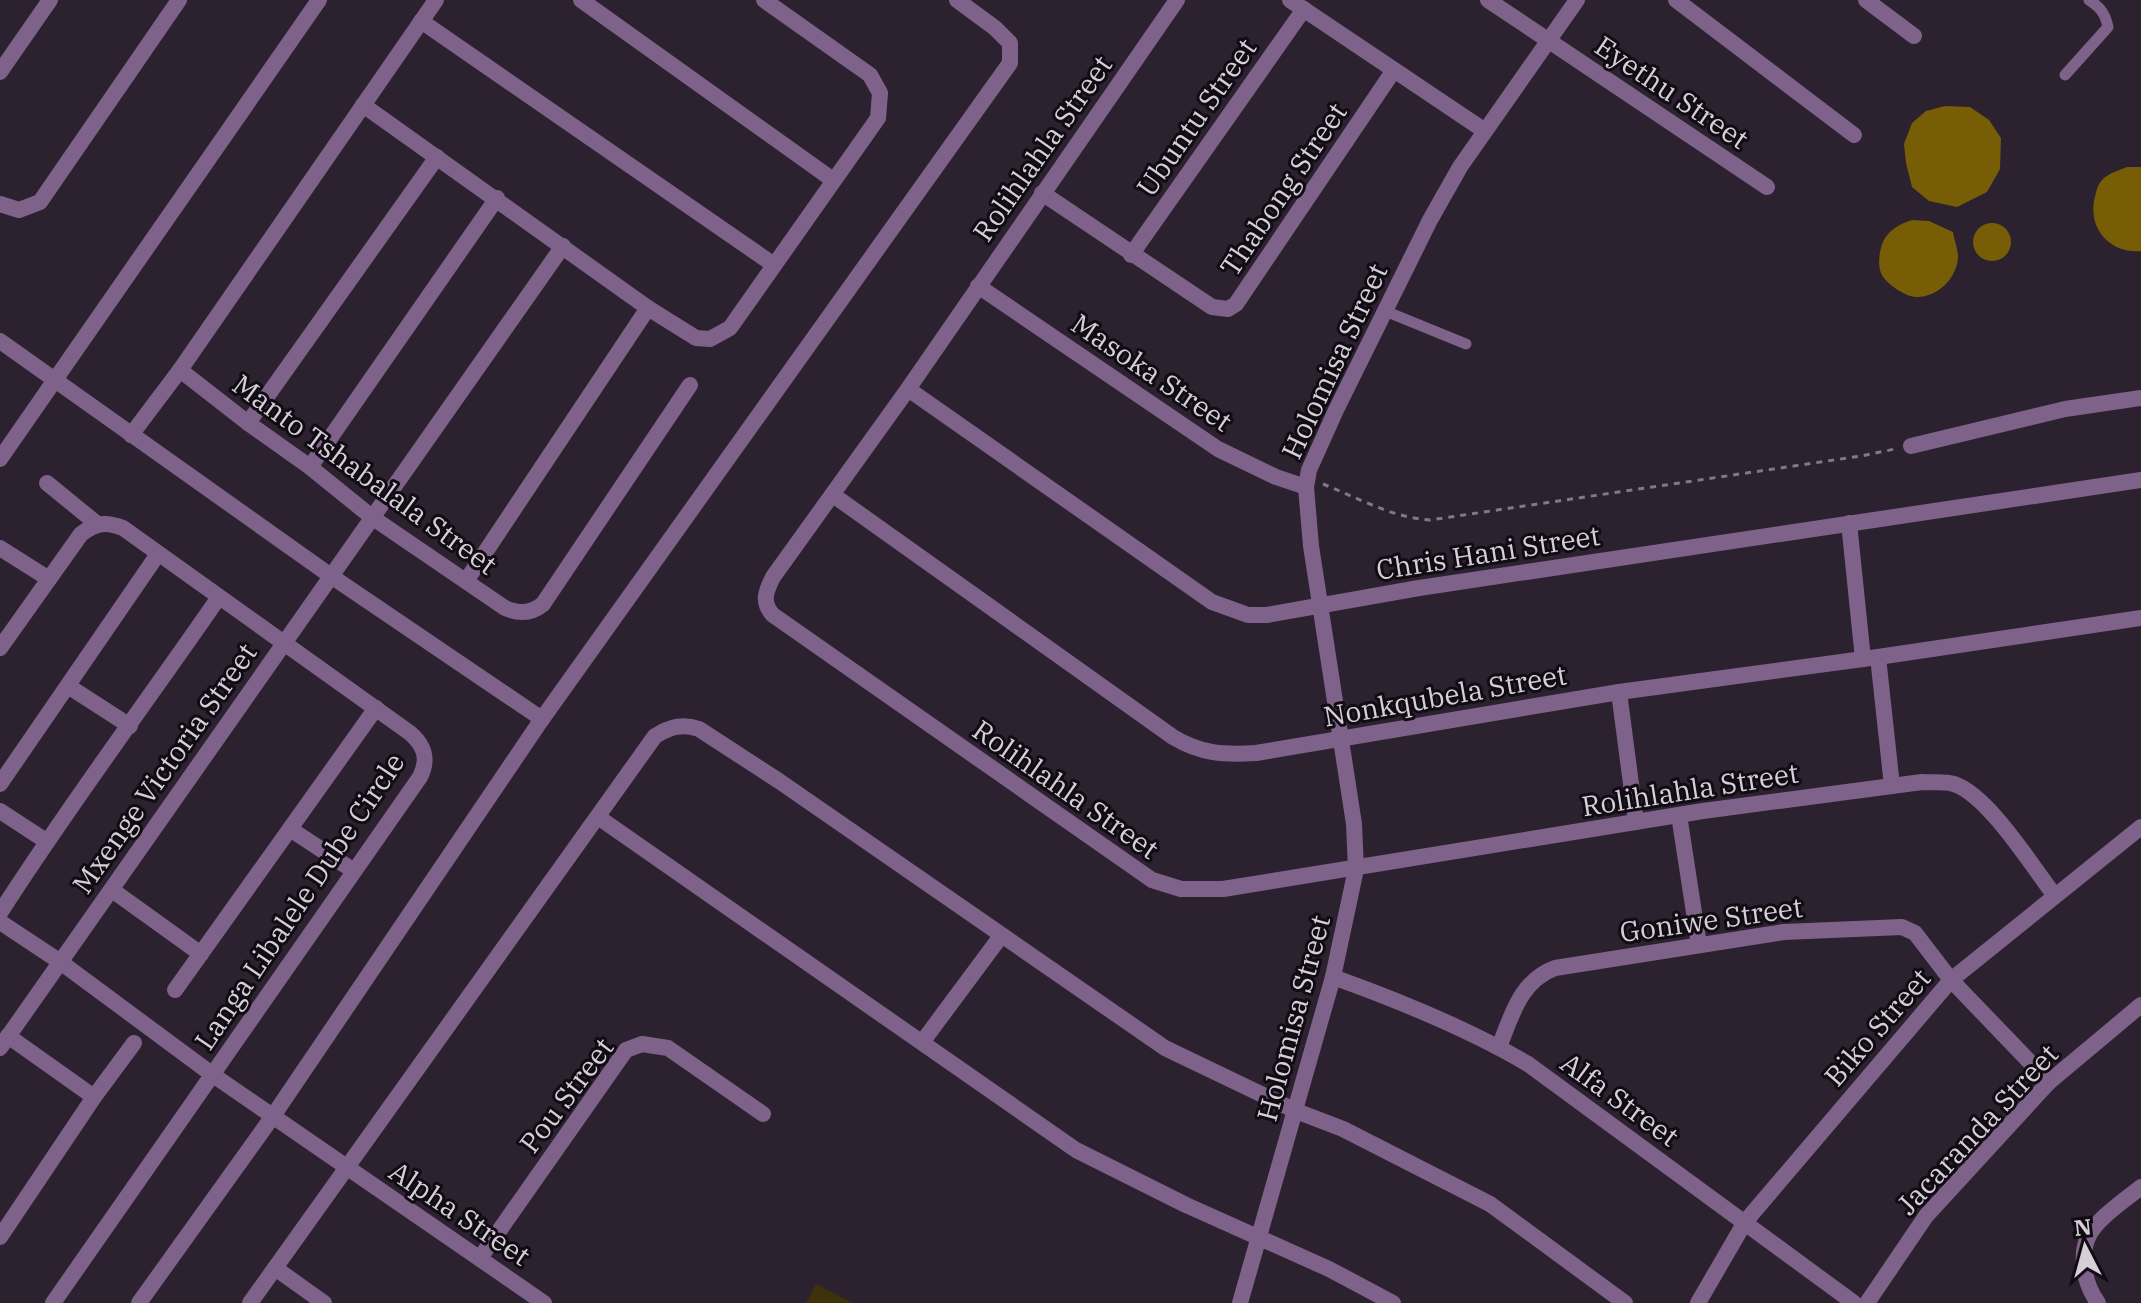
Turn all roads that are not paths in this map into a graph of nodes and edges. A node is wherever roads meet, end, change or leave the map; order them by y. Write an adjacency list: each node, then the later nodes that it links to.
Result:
1 (50, 0): 19 (street)
2 (179, 0): 29 (street)
3 (319, 0): 39 (street)
4 (436, 0): 15 (street)
5 (581, 0): 25 (street)
6 (764, 0): 25 (street)
7 (957, 0): 69 (street)
8 (1177, 0): 27 (street, Rolihlahla Street)
9 (1488, 0): 17 (street)
10 (1577, 0): 17 (street, Holomisa Street)
11 (1676, 0): 23 (street)
12 (1866, 0): 16 (street)
13 (2089, 0): 20 (lane)
14 (1297, 4): 18 (street); 31 (street, Ubuntu Street)
15 (421, 21): 21 (street); 32 (street)
16 (1914, 36)
17 (1548, 40): 22 (street, Holomisa Street); 26 (street, Eyethu Street)
18 (1394, 70): 22 (street); 31 (street, Thabong Street)
19 (0, 72)
20 (2065, 75)
21 (363, 105): 24 (street); 38 (street)
22 (1485, 131): 35 (street, Holomisa Street)
23 (1854, 135)
24 (437, 157): 28 (street); 43 (street)
25 (833, 180): 32 (street)
26 (1767, 187)
27 (1042, 193): 31 (street, Thabong Street); 33 (street, Rolihlahla Street)
28 (497, 198): 30 (street); 47 (street)
29 (0, 204)
30 (563, 246): 34 (street); 52 (street, Mxenge Victoria Street)
31 (1131, 255)
32 (774, 265): 34 (street)
33 (978, 286): 41 (street, Rolihlahla Street); 49 (street, Masoka Street)
34 (648, 308): 59 (street)
35 (1385, 311): 37 (lane); 49 (street, Holomisa Street)
36 (0, 341): 39 (street)
37 (1466, 344)
38 (180, 370): 43 (street, Manto Tshabalala Street); 44 (street)
39 (54, 381): 44 (street); 46 (street)
40 (690, 385): 59 (street, Manto Tshabalala Street)
41 (908, 389): 51 (street, Rolihlahla Street); 61 (street, Chris Hani Street)
42 (2141, 398): 45 (street)
43 (248, 423): 47 (street, Manto Tshabalala Street)
44 (131, 435): 57 (street)
45 (1911, 446)
46 (0, 459)
47 (310, 467): 52 (street, Manto Tshabalala Street)
48 (2141, 480): 54 (street, Chris Hani Street)
49 (1307, 482): 61 (street, Holomisa Street)
50 (47, 483): 53 (street)
51 (833, 495): 71 (street, Nonkqubela Street); 81 (street, Rolihlahla Street)
52 (373, 518): 57 (street, Mxenge Victoria Street); 59 (street, Manto Tshabalala Street)
53 (96, 523): 56 (street, Langa Libalele Dube Circle); 58 (street)
54 (1849, 523): 61 (street, Chris Hani Street); 65 (street)
55 (0, 548): 58 (street)
56 (158, 554): 60 (street, Langa Libalele Dube Circle); 66 (street)
57 (331, 576): 63 (street, Mxenge Victoria Street); 69 (street)
58 (49, 579): 64 (street)
59 (466, 581)
60 (219, 597): 63 (street, Langa Libalele Dube Circle); 70 (street)
61 (1320, 605): 71 (street, Holomisa Street)
62 (2141, 618): 65 (street, Nonkqubela Street)
63 (284, 642): 68 (street, Langa Libalele Dube Circle); 83 (street, Mxenge Victoria Street)
64 (1, 645)
65 (1870, 658): 67 (street, Nonkqubela Street); 73 (street)
66 (68, 686): 70 (street); 72 (street)
67 (1619, 692): 71 (street, Nonkqubela Street); 77 (street)
68 (376, 708): 79 (street); 82 (street, Langa Libalele Dube Circle)
69 (542, 719): 104 (street)
70 (130, 726): 80 (street)
71 (1340, 739): 81 (street, Holomisa Street)
72 (0, 784)
73 (1892, 786): 75 (street, Rolihlahla Street); 84 (street, Rolihlahla Street)
74 (0, 811): 80 (street)
75 (1679, 815): 77 (street, Rolihlahla Street); 88 (street)
76 (598, 817): 87 (street); 95 (street); 105 (street)
77 (1636, 822): 81 (street, Rolihlahla Street)
78 (2141, 827): 84 (street, Biko Street)
79 (290, 829): 82 (street); 89 (street)
80 (46, 841): 85 (street)
81 (1356, 869): 91 (street, Holomisa Street)
82 (354, 871): 99 (street, Langa Libalele Dube Circle)
83 (112, 890): 89 (street); 90 (street, Mxenge Victoria Street)
84 (2055, 896): 92 (street, Biko Street)
85 (0, 913)
86 (0, 922): 90 (street, Alpha Street)
87 (1001, 936): 95 (street); 102 (street)
88 (1699, 945): 92 (street, Goniwe Street); 98 (street, Goniwe Street)
89 (201, 954): 93 (street)
90 (59, 961): 96 (street, Mxenge Victoria Street); 99 (street, Alpha Street)
91 (1333, 977): 98 (street, Alfa Street); 102 (street, Holomisa Street)
92 (1951, 980): 100 (street); 107 (street, Biko Street)
93 (175, 990)
94 (2141, 1005): 100 (street, Jacaranda Street)
95 (923, 1041): 109 (street)
96 (4, 1042): 101 (street)
97 (134, 1043): 101 (street)
98 (1499, 1047): 107 (street, Alfa Street)
99 (213, 1075): 104 (street, Alpha Street); 112 (street, Langa Libalele Dube Circle)
100 (2049, 1082): 122 (street, Jacaranda Street)
101 (94, 1097): 108 (street)
102 (1296, 1111): 109 (street, Holomisa Street); 119 (street)
103 (763, 1114): 110 (street, Pou Street)
104 (273, 1116): 105 (street, Alpha Street); 113 (street)
105 (346, 1167): 110 (street, Alpha Street); 111 (street)
106 (2141, 1187): 123 (street)
107 (1745, 1222): 120 (street, Biko Street); 121 (street, Alfa Street)
108 (0, 1237)
109 (1259, 1237): 117 (street, Holomisa Street); 118 (street)
110 (480, 1258): 116 (street, Alpha Street)
111 (275, 1268): 114 (street); 115 (street)
112 (53, 1303)
113 (139, 1303)
114 (250, 1303)
115 (324, 1303)
116 (544, 1303)
117 (1240, 1303)
118 (1393, 1303)
119 (1625, 1303)
120 (1698, 1303)
121 (1854, 1303)
122 (1867, 1303)
123 (2098, 1303)

